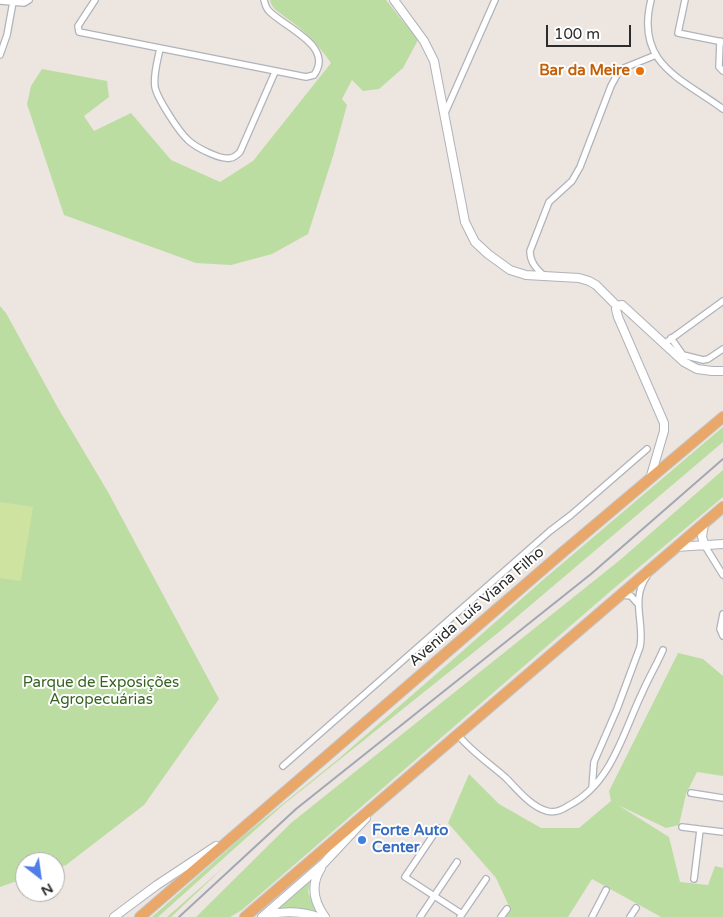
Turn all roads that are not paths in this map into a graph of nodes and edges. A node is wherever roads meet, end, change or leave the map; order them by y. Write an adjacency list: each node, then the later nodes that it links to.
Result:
1 (29, 0): 8 (street)
2 (95, 0): 10 (street)
3 (264, 0): 14 (street)
4 (394, 0): 16 (main road)
5 (495, 0): 16 (street)
6 (651, 0): 12 (street)
7 (685, 0): 9 (street)
8 (7, 1): 11 (street)
9 (721, 42): 13 (street)
10 (160, 48): 14 (street); 14 (street)
11 (0, 55)
12 (656, 55): 15 (street); 17 (street)
13 (723, 71)
14 (275, 72)
15 (723, 109)
16 (445, 113): 17 (main road)
17 (546, 278): 19 (main road)
18 (723, 301): 20 (street)
19 (617, 306): 20 (main road); 24 (main road)
20 (668, 341): 21 (street); 22 (main road)
21 (723, 349)
22 (723, 371)
23 (723, 417): 25 (highway, Avenida Luís Viana Filho)
24 (659, 449): 25 (main road); 39 (street)
25 (650, 479): 44 (highway, Avenida Luís Viana Filho)
26 (723, 507): 27 (highway)
27 (704, 524): 29 (main road); 30 (highway)
28 (723, 544): 29 (main road)
29 (705, 546): 30 (main road); 32 (street)
30 (676, 547): 31 (highway)
31 (657, 563): 33 (highway); 34 (street)
32 (723, 575)
33 (620, 595): 34 (street); 38 (highway)
34 (638, 604): 40 (street)
35 (723, 614): 36 (street)
36 (723, 636)
37 (664, 650): 40 (street)
38 (458, 735): 40 (street); 41 (highway)
39 (283, 766)
40 (592, 788)
41 (391, 792): 50 (main road); 61 (highway)
42 (691, 793): 43 (street)
43 (723, 798)
44 (253, 821): 59 (main road, Avenida Luís Viana Filho); 60 (highway, Avenida Luís Viana Filho)
45 (682, 827): 47 (street)
46 (438, 828): 54 (street)
47 (700, 830): 48 (street); 52 (street)
48 (723, 832)
49 (457, 862): 54 (street)
50 (324, 864): 58 (main road); 63 (main road)
51 (486, 879): 57 (street)
52 (694, 879)
53 (606, 890): 66 (street)
54 (434, 896): 57 (street); 64 (street)
55 (636, 908): 67 (street)
56 (507, 909): 65 (street)
57 (461, 915)
58 (263, 916): 62 (main road)
59 (114, 917)
60 (140, 917)
61 (245, 917)
62 (318, 917)
63 (325, 917)
64 (420, 917)
65 (502, 917)
66 (592, 917)
67 (630, 917)

